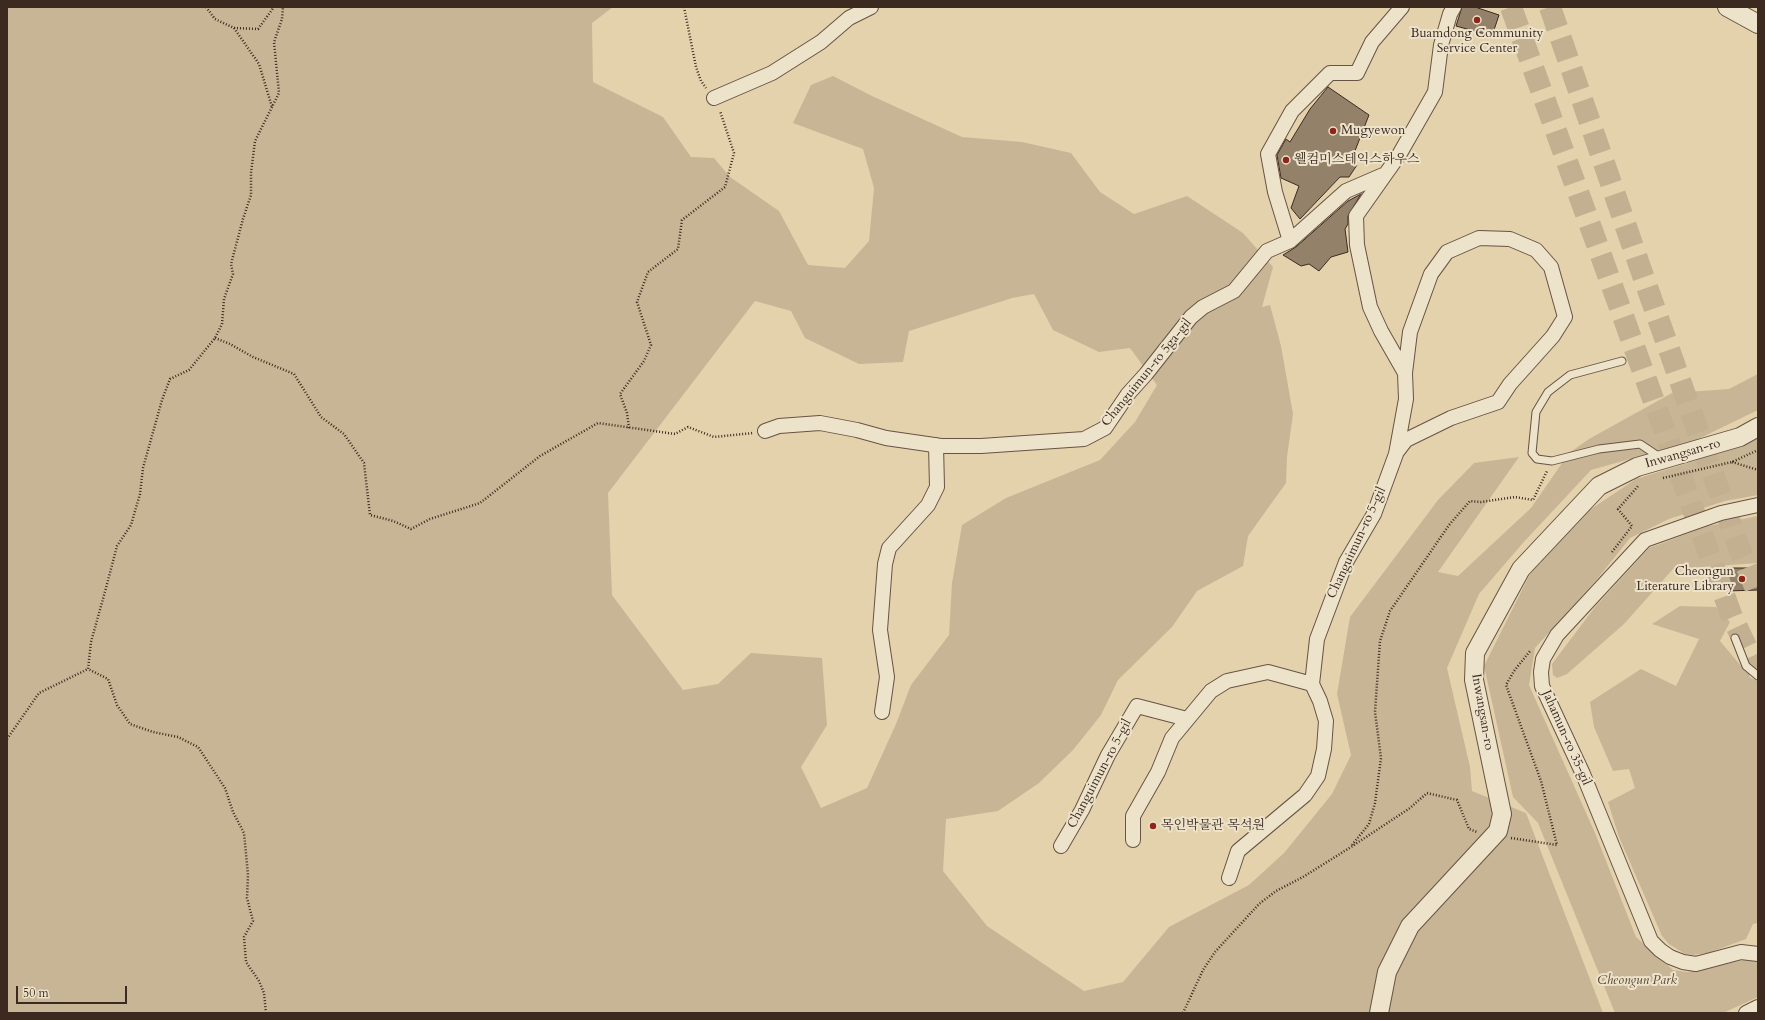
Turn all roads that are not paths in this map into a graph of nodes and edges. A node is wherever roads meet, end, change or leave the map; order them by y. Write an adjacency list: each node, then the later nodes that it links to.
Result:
1 (871, 7): 6 (street)
2 (1402, 7): 8 (street)
3 (1454, 7): 7 (street, Changuimun-ro 5-gil)
4 (1727, 7): 5 (street)
5 (1758, 24)
6 (715, 98)
7 (1383, 175): 8 (street, Changuimun-ro 5ga-gil); 10 (street, Changuimun-ro 5-gil)
8 (1290, 241): 13 (street, Changuimun-ro 5ga-gil)
9 (1622, 361): 15 (lane)
10 (1405, 373): 14 (street, Changuimun-ro 5-gil); 14 (street)
11 (1758, 427): 15 (street, Inwangsan-ro)
12 (765, 431): 13 (street, Changuimun-ro 5ga-gil)
13 (936, 445): 20 (street)
14 (1396, 454): 19 (street, Changuimun-ro 5-gil)
15 (1664, 460): 27 (street, Inwangsan-ro)
16 (1758, 505): 25 (street, Jahamun-ro 35-gil)
17 (1735, 638): 18 (lane)
18 (1758, 676)
19 (1312, 684): 21 (street); 24 (street)
20 (882, 712)
21 (1188, 719): 22 (street); 23 (street, Changuimun-ro 5-gil)
22 (1133, 840)
23 (1061, 846)
24 (1228, 878)
25 (1758, 954)
26 (1758, 1007): 28 (street)
27 (1379, 1013)
28 (1746, 1013)

